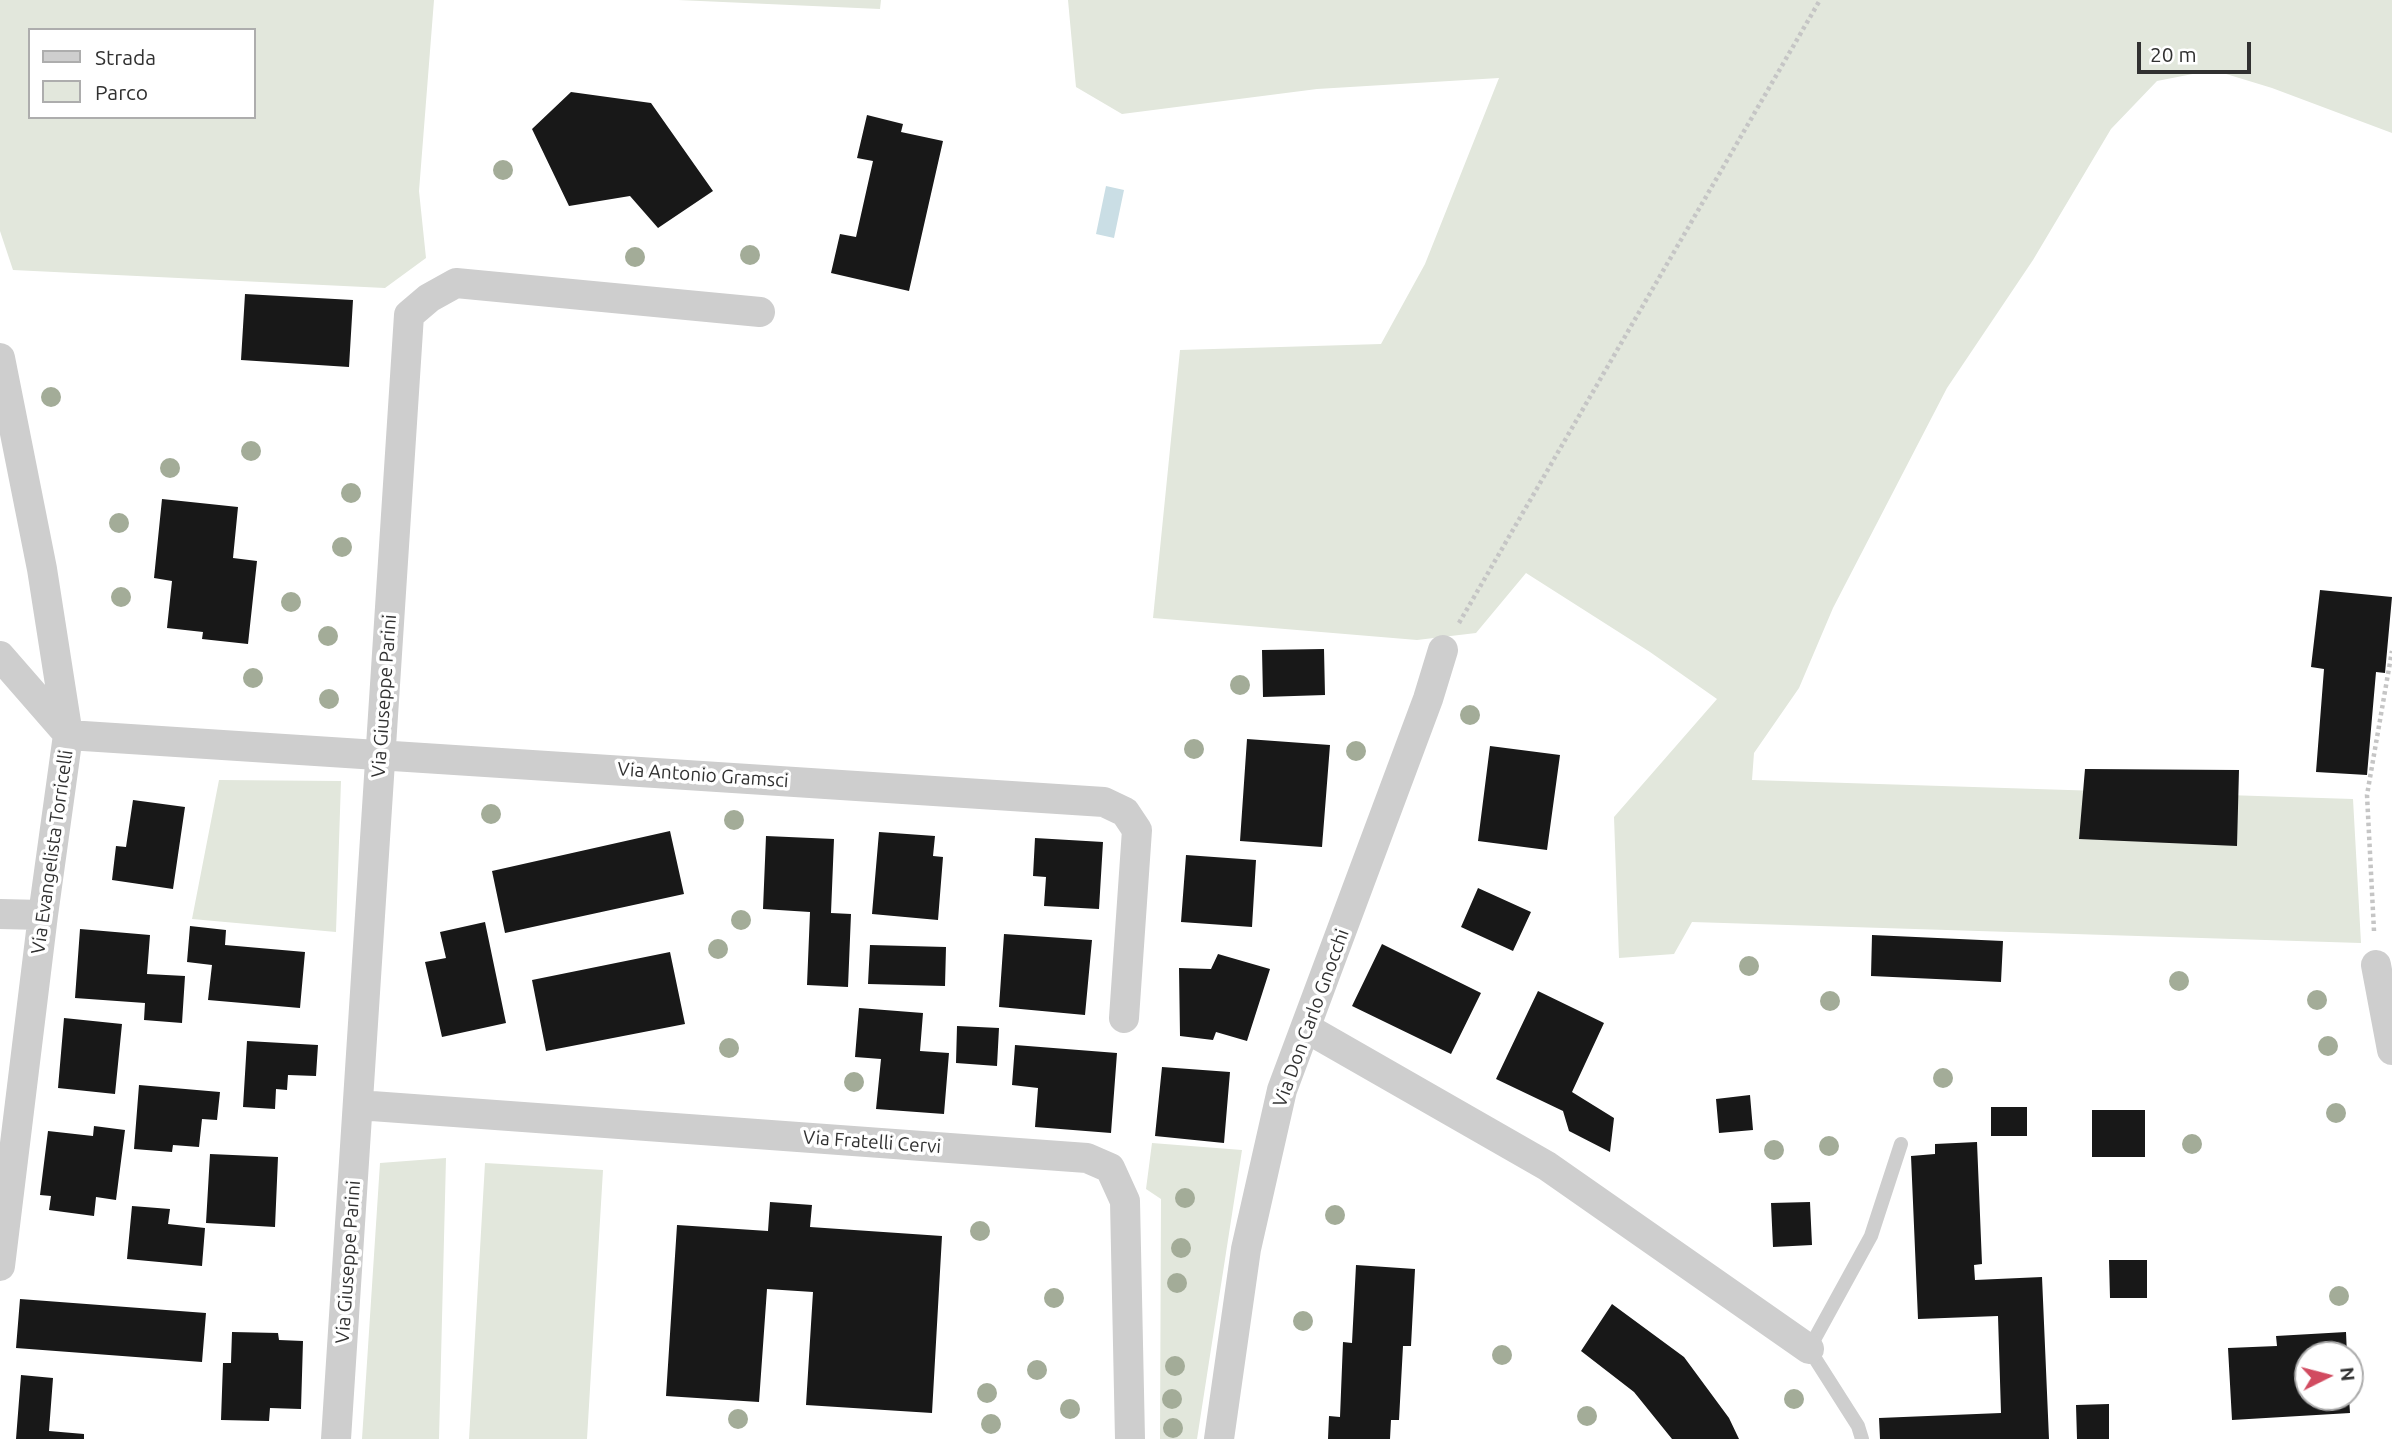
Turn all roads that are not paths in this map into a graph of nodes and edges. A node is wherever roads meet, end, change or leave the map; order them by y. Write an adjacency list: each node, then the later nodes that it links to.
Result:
1 (760, 312): 6 (street, Via Giuseppe Parini)
2 (0, 358): 5 (street, Via Evangelista Torricelli)
3 (1443, 650): 11 (street, Via Don Carlo Gnocchi)
4 (2, 662): 5 (street)
5 (68, 735): 6 (street, Via Antonio Gramsci); 8 (street, Via Evangelista Torricelli)
6 (380, 753): 10 (street, Via Antonio Gramsci); 13 (street, Via Giuseppe Parini)
7 (0, 914): 8 (street)
8 (43, 915): 15 (street, Via Evangelista Torricelli)
9 (2376, 965): 12 (street)
10 (1124, 1018)
11 (1306, 1028): 16 (street); 19 (street, Via Don Carlo Gnocchi)
12 (2392, 1050)
13 (358, 1105): 17 (street, Via Giuseppe Parini); 18 (street, Via Fratelli Cervi)
14 (1901, 1144): 16 (lane)
15 (0, 1266)
16 (1809, 1349): 20 (lane)
17 (336, 1439)
18 (1130, 1439)
19 (1219, 1439)
20 (1862, 1439)

